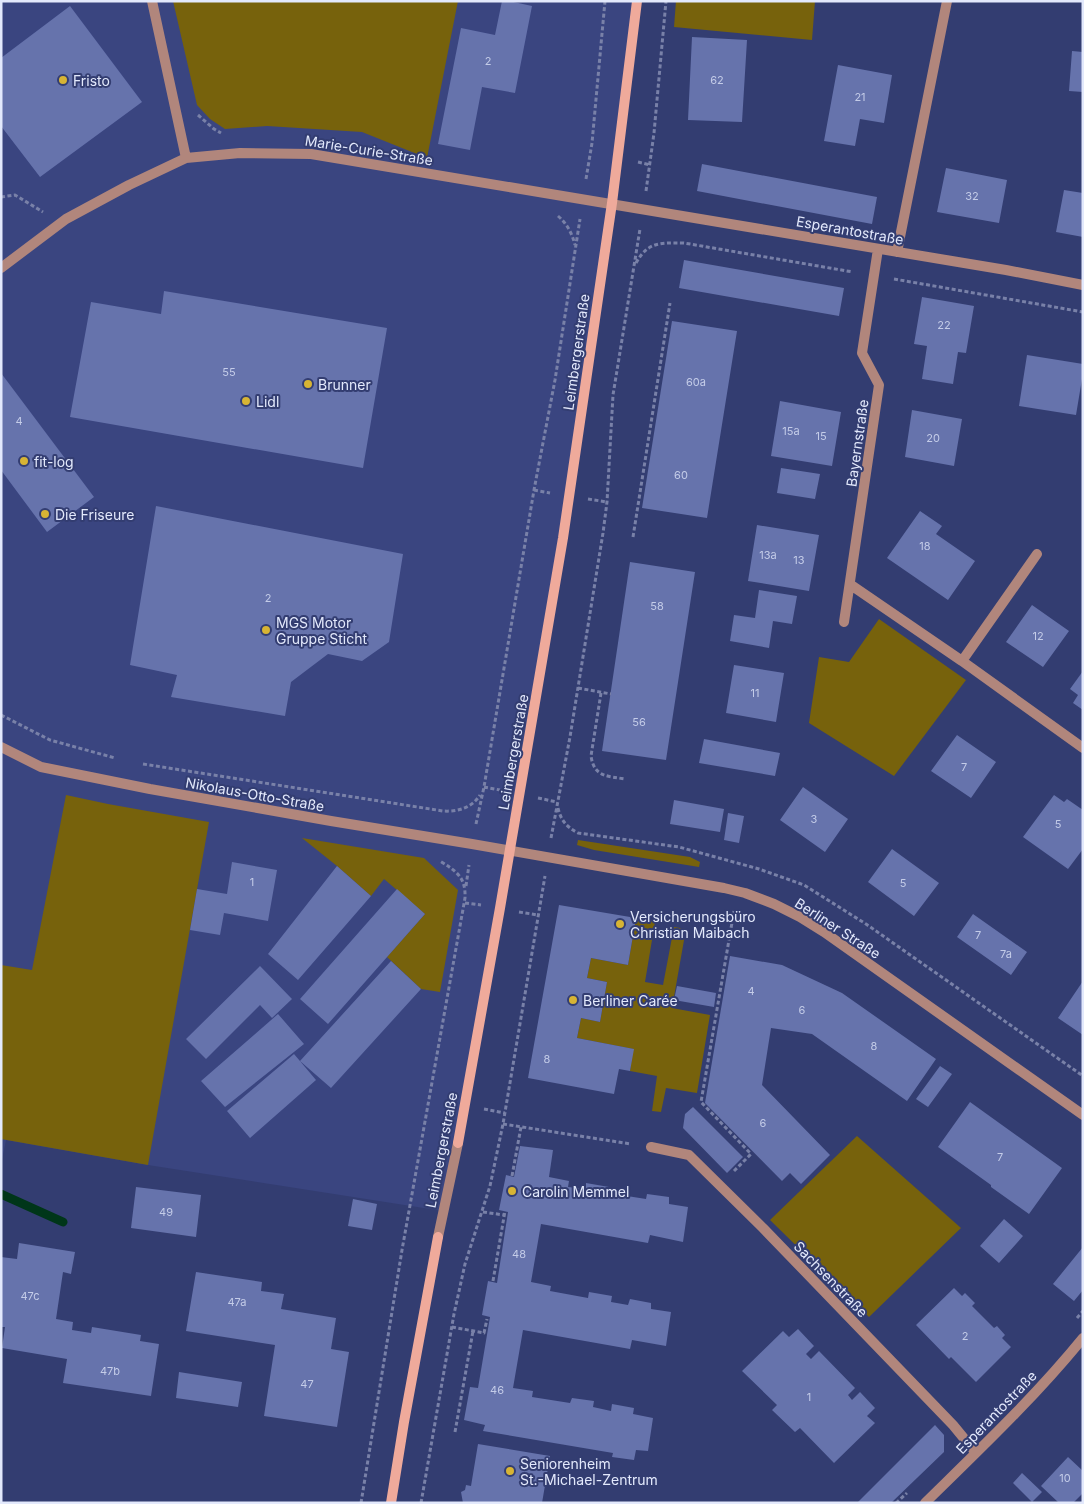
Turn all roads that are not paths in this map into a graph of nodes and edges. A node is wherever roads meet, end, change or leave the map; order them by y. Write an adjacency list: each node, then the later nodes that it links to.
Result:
1 (152, 1): 4 (street)
2 (637, 1): 5 (street, Leimbergerstraße)
3 (947, 1): 7 (street)
4 (186, 158): 5 (street, Marie-Curie-Straße); 8 (street, Marie-Curie-Straße)
5 (612, 203): 6 (street, Esperantostraße); 16 (street, Leimbergerstraße)
6 (878, 249): 7 (street, Esperantostraße); 11 (street, Bayernstraße)
7 (897, 252): 9 (street, Esperantostraße)
8 (1, 268)
9 (1083, 285)
10 (1037, 554): 13 (street)
11 (850, 585): 12 (street, Bayernstraße); 13 (street)
12 (844, 622)
13 (962, 661): 15 (street)
14 (1, 747): 16 (street, Nikolaus-Otto-Straße)
15 (1083, 748)
16 (510, 851): 17 (street, Berliner Straße); 21 (street, Leimbergerstraße)
17 (1083, 1115)
18 (652, 1147): 20 (street, Sachsenstraße)
19 (1083, 1338): 20 (street, Esperantostraße)
20 (976, 1453): 22 (street, Esperantostraße)
21 (391, 1503)
22 (925, 1503)

